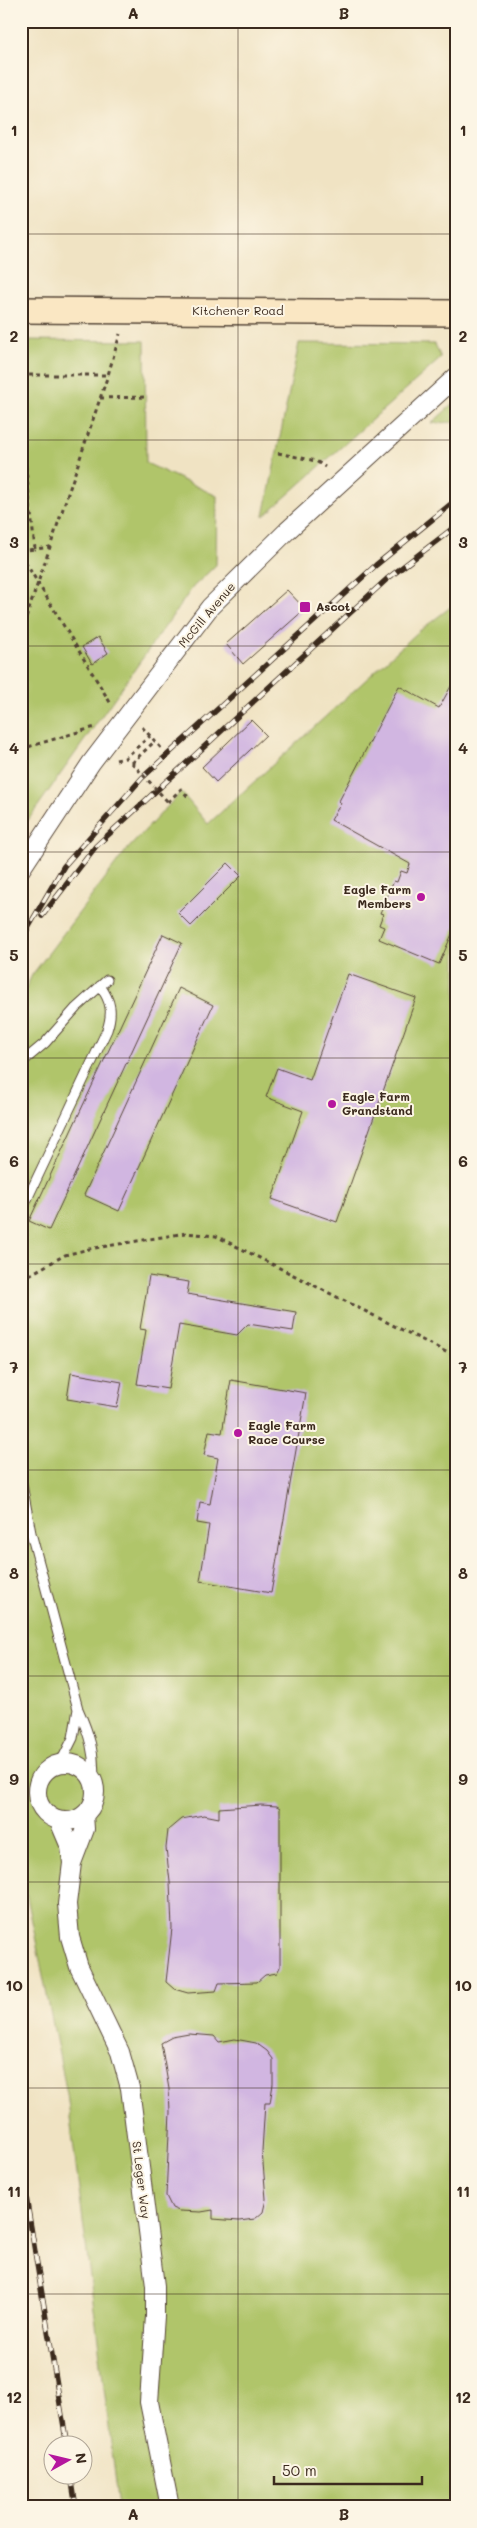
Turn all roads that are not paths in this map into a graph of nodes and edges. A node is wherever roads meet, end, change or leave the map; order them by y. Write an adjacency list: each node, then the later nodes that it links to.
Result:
1 (21, 310): 2 (main road, Kitchener Road)
2 (456, 313)
3 (456, 377): 4 (street, McGill Avenue)
4 (21, 869)
5 (21, 1063): 6 (lane)
6 (21, 1212)
7 (21, 1479): 8 (lane)
8 (78, 1709): 9 (lane); 10 (lane)
9 (60, 1764): 10 (street); 12 (street)
10 (93, 1782): 11 (street)
11 (84, 1815): 12 (street); 13 (street, St Leger Way)
12 (59, 1821): 13 (street, St Leger Way)
13 (72, 1863): 14 (street, St Leger Way)
14 (170, 2507)

